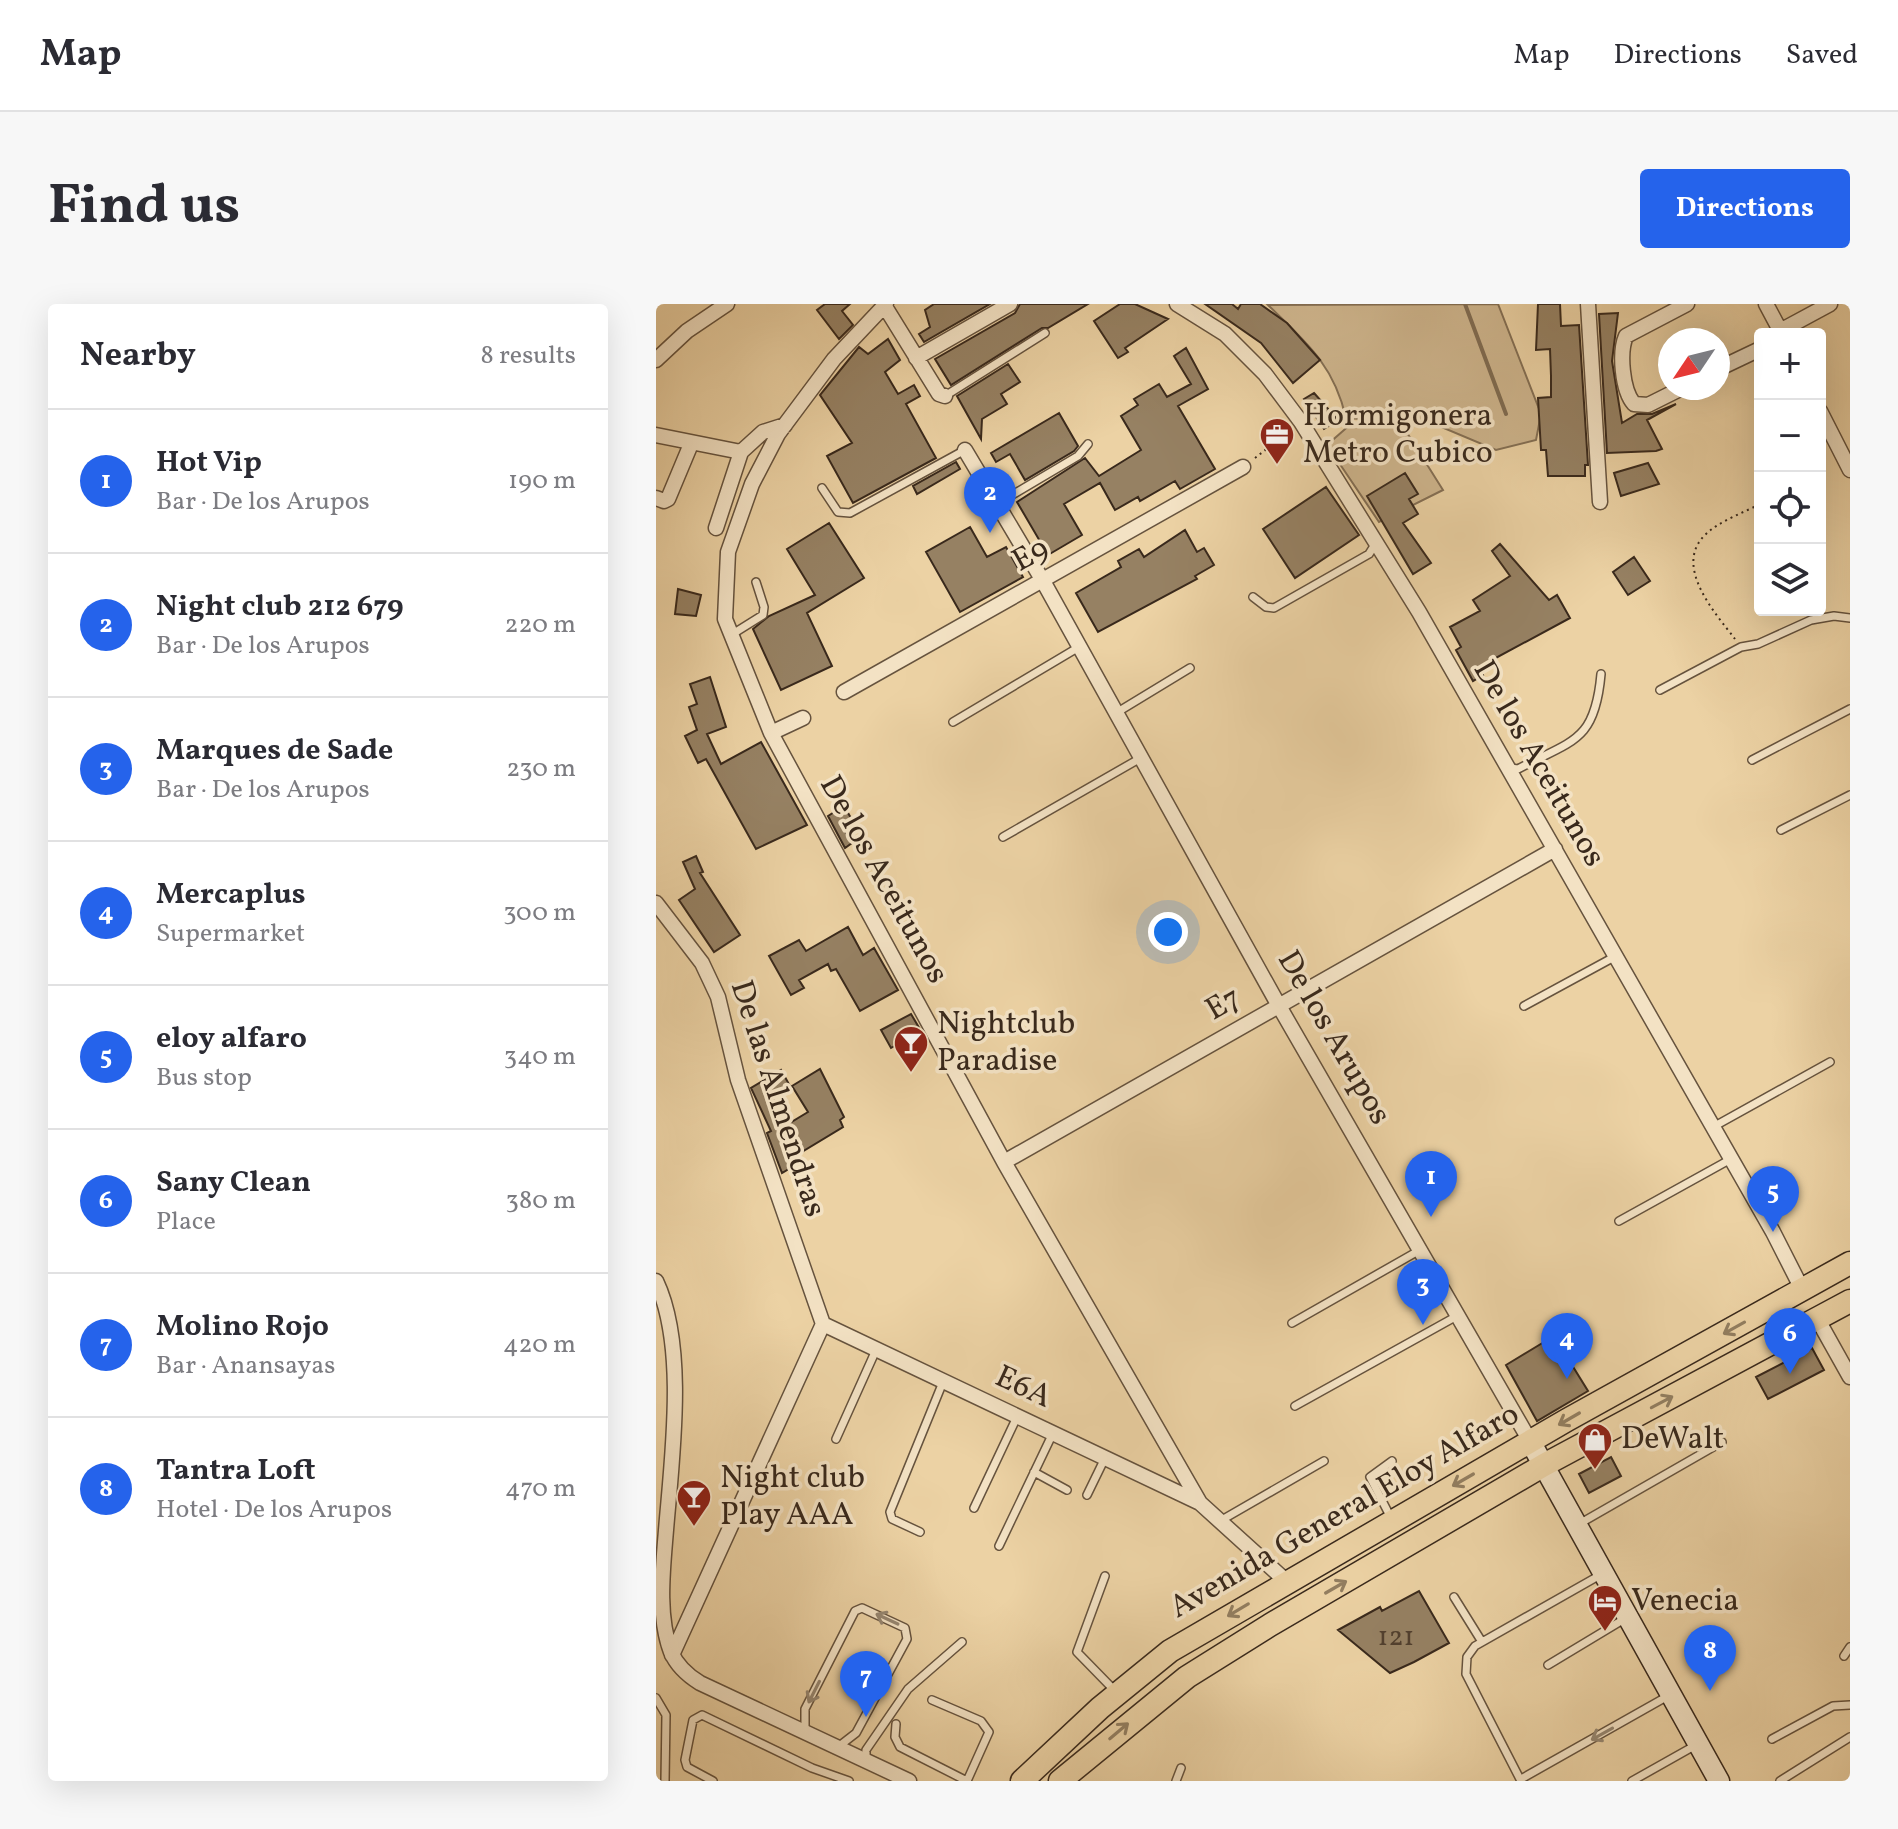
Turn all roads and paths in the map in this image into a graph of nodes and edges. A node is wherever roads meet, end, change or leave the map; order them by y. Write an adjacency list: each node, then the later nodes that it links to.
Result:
1 (727, 304): 14 (street)
2 (885, 304): 13 (street); 20 (street, De los Aceitunos)
3 (1010, 304): 13 (street)
4 (1177, 304): 18 (street, De los Aceitunos)
5 (1588, 304): 30 (street)
6 (1687, 304): 17 (street)
7 (1766, 304): 9 (street)
8 (1830, 304): 10 (street)
9 (1779, 328)
10 (1788, 328)
11 (1045, 333): 16 (lane)
12 (1754, 352): 15 (street)
13 (916, 358): 16 (street)
14 (656, 360)
15 (1730, 363)
16 (945, 396)
17 (1658, 400)
18 (1301, 422): 26 (path); 34 (street, De los Aceitunos)
19 (1826, 423): 27 (street)
20 (785, 424): 25 (street); 39 (street, De los Aceitunos)
21 (656, 435): 22 (street)
22 (691, 444): 25 (street); 29 (street)
23 (1088, 444): 31 (lane)
24 (965, 450): 28 (lane); 31 (street, De los Arupos)
25 (741, 452): 33 (street)
26 (1243, 467): 35 (street, E9)
27 (1850, 470)
28 (822, 488)
29 (656, 498)
30 (1600, 502)
31 (997, 504): 35 (street, De los Arupos)
32 (1754, 507): 41 (path)
33 (716, 528)
34 (1376, 543): 37 (lane); 53 (street, De los Aceitunos)
35 (1043, 581): 40 (street, De los Arupos); 45 (street, E9)
36 (756, 582): 39 (lane)
37 (1253, 597)
38 (1850, 618): 41 (lane)
39 (731, 635): 50 (street, De los Aceitunos)
40 (1079, 647): 47 (street, De los Arupos); 49 (lane)
41 (1741, 647): 44 (lane)
42 (1190, 668): 47 (lane)
43 (1601, 674): 53 (lane)
44 (1660, 690)
45 (844, 692)
46 (1850, 709): 52 (lane)
47 (1116, 713): 51 (street, De los Arupos)
48 (803, 718): 50 (street)
49 (953, 722)
50 (771, 733): 65 (street, De los Aceitunos)
51 (1139, 759): 56 (lane); 60 (street, De los Arupos)
52 (1752, 760)
53 (1508, 768): 57 (street, De los Aceitunos)
54 (1850, 795): 55 (lane)
55 (1781, 830)
56 (1003, 837)
57 (1555, 849): 59 (street, De los Aceitunos); 60 (street, E7)
58 (656, 903): 75 (street, De las Almendras)
59 (1616, 956): 61 (lane); 63 (street, De los Aceitunos)
60 (1279, 1006): 65 (street, E7); 67 (street, De los Arupos)
61 (1524, 1006)
62 (1830, 1062): 63 (lane)
63 (1713, 1127): 64 (street, De los Aceitunos)
64 (1731, 1159): 66 (lane); 70 (street, De los Aceitunos)
65 (1004, 1162): 92 (street, De los Aceitunos)
66 (1619, 1221)
67 (1421, 1249): 72 (street, De los Arupos); 74 (lane)
68 (1850, 1263): 70 (main road, Avenida General Eloy Alfaro)
69 (656, 1281): 94 (street)
70 (1803, 1291): 83 (main road, Avenida General Eloy Alfaro, one-way to 83)
71 (1850, 1301): 73 (main road, Avenida General Eloy Alfaro)
72 (1460, 1315): 79 (lane); 83 (street, De los Arupos)
73 (1818, 1320): 77 (street); 88 (main road, Avenida General Eloy Alfaro, one-way to 73)
74 (1292, 1323)
75 (823, 1324): 76 (street, E6A); 110 (street)
76 (877, 1348): 78 (street, E6A); 82 (lane)
77 (1850, 1377)
78 (943, 1382): 80 (street, E6A); 98 (lane)
79 (1295, 1406)
80 (1017, 1417): 81 (street, E6A); 93 (lane)
81 (1053, 1433): 85 (street, E6A); 89 (lane)
82 (836, 1439)
83 (1530, 1441): 88 (street, De los Arupos); 95 (main road, Avenida General Eloy Alfaro, one-way to 95)
84 (1722, 1442): 97 (lane)
85 (1105, 1458): 91 (lane); 92 (street, E6A)
86 (1324, 1461): 96 (lane)
87 (1392, 1461): 95 (lane)
88 (1544, 1465): 97 (street, De los Arupos); 133 (main road, Avenida General Eloy Alfaro, one-way to 88)
89 (1034, 1472): 90 (lane); 99 (lane)
90 (1067, 1490)
91 (1087, 1495)
92 (1200, 1503): 96 (street, De los Aceitunos)
93 (974, 1508)
94 (662, 1513): 106 (street)
95 (1392, 1520): 102 (main road, Avenida General Eloy Alfaro)
96 (1220, 1521): 102 (street, De los Aceitunos)
97 (1577, 1525): 100 (street, De los Arupos)
98 (920, 1532)
99 (999, 1546)
100 (1604, 1573): 104 (street, De los Arupos); 108 (lane)
101 (1105, 1576): 113 (lane)
102 (1286, 1581): 113 (main road, Avenida General Eloy Alfaro, one-way to 113)
103 (1454, 1597): 108 (lane)
104 (1628, 1616): 112 (lane); 114 (street, De los Arupos)
105 (656, 1624): 106 (lane)
106 (667, 1639): 110 (street)
107 (962, 1642): 124 (lane)
108 (1482, 1642): 126 (lane)
109 (1850, 1647): 111 (lane)
110 (672, 1655): 119 (street)
111 (1844, 1656)
112 (1548, 1665)
113 (1118, 1693): 132 (main road, Avenida General Eloy Alfaro)
114 (1670, 1695): 122 (street, De los Arupos); 126 (lane, one-way to 126)
115 (656, 1698): 127 (lane)
116 (932, 1700): 131 (lane)
117 (1850, 1705): 121 (lane)
118 (896, 1724): 131 (lane)
119 (805, 1732): 123 (street); 123 (lane, one-way to 119)
120 (1850, 1737): 137 (lane)
121 (1772, 1739)
122 (1699, 1743): 135 (lane); 136 (street, De los Arupos)
123 (838, 1747): 124 (street)
124 (866, 1761): 130 (street)
125 (1181, 1768): 134 (lane)
126 (1521, 1780)
127 (665, 1781)
128 (713, 1781): 129 (lane)
129 (849, 1781)
130 (909, 1781)
131 (967, 1781)
132 (1022, 1781)
133 (1060, 1781)
134 (1176, 1781)
135 (1632, 1781)
136 (1719, 1781)
137 (1780, 1781)

